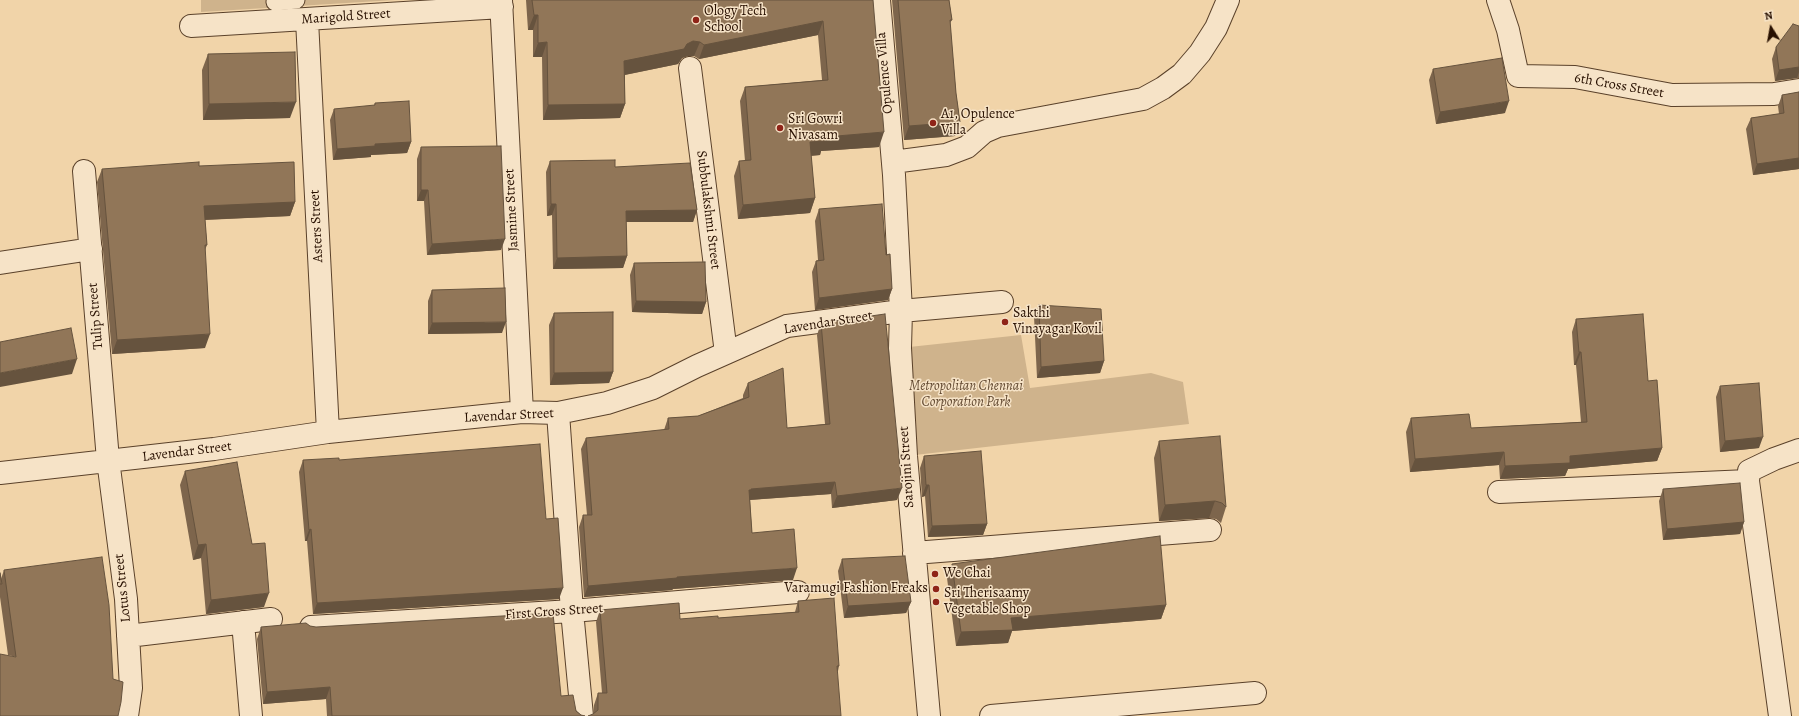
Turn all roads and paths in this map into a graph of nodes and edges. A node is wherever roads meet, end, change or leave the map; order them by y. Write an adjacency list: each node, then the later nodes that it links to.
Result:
1 (296, 0): 5 (lane)
2 (879, 0): 11 (street, Opulence Villa)
3 (1228, 0): 11 (street)
4 (1498, 0): 10 (street, 6th Cross Street)
5 (275, 2)
6 (501, 3): 7 (street, Marigold Street); 18 (street, Jasmine Street)
7 (306, 10): 8 (street, Marigold Street); 20 (street, Asters Street)
8 (191, 26)
9 (690, 68): 17 (street, Subbulakshmi Street)
10 (1799, 90)
11 (892, 154): 16 (street, Sarojini Street)
12 (84, 171): 13 (street, Tulip Street)
13 (91, 250): 14 (street); 22 (street, Tulip Street)
14 (0, 263)
15 (1002, 302): 16 (street, Lavendar Street)
16 (901, 311): 17 (street, Lavendar Street); 27 (street, Sarojini Street)
17 (726, 353): 19 (street, Lavendar Street)
18 (522, 412): 19 (street, Lavendar Street); 20 (street, Lavendar Street)
19 (558, 413): 29 (street)
20 (328, 432): 22 (street, Lavendar Street)
21 (1799, 450): 24 (street)
22 (108, 460): 23 (street, Lavendar Street); 33 (street, Lotus Street)
23 (0, 473)
24 (1748, 481): 25 (street); 40 (street)
25 (1499, 492)
26 (1210, 530): 27 (street)
27 (914, 553): 38 (street, Sarojini Street)
28 (798, 592): 29 (street, First Cross Street)
29 (572, 611): 32 (street, First Cross Street); 37 (street)
30 (271, 619): 31 (street)
31 (243, 622): 33 (street); 36 (street)
32 (311, 627)
33 (128, 636): 35 (street, Lotus Street)
34 (1255, 693): 39 (street)
35 (128, 716)
36 (251, 716)
37 (582, 716)
38 (929, 716)
39 (991, 716)
40 (1780, 716)

